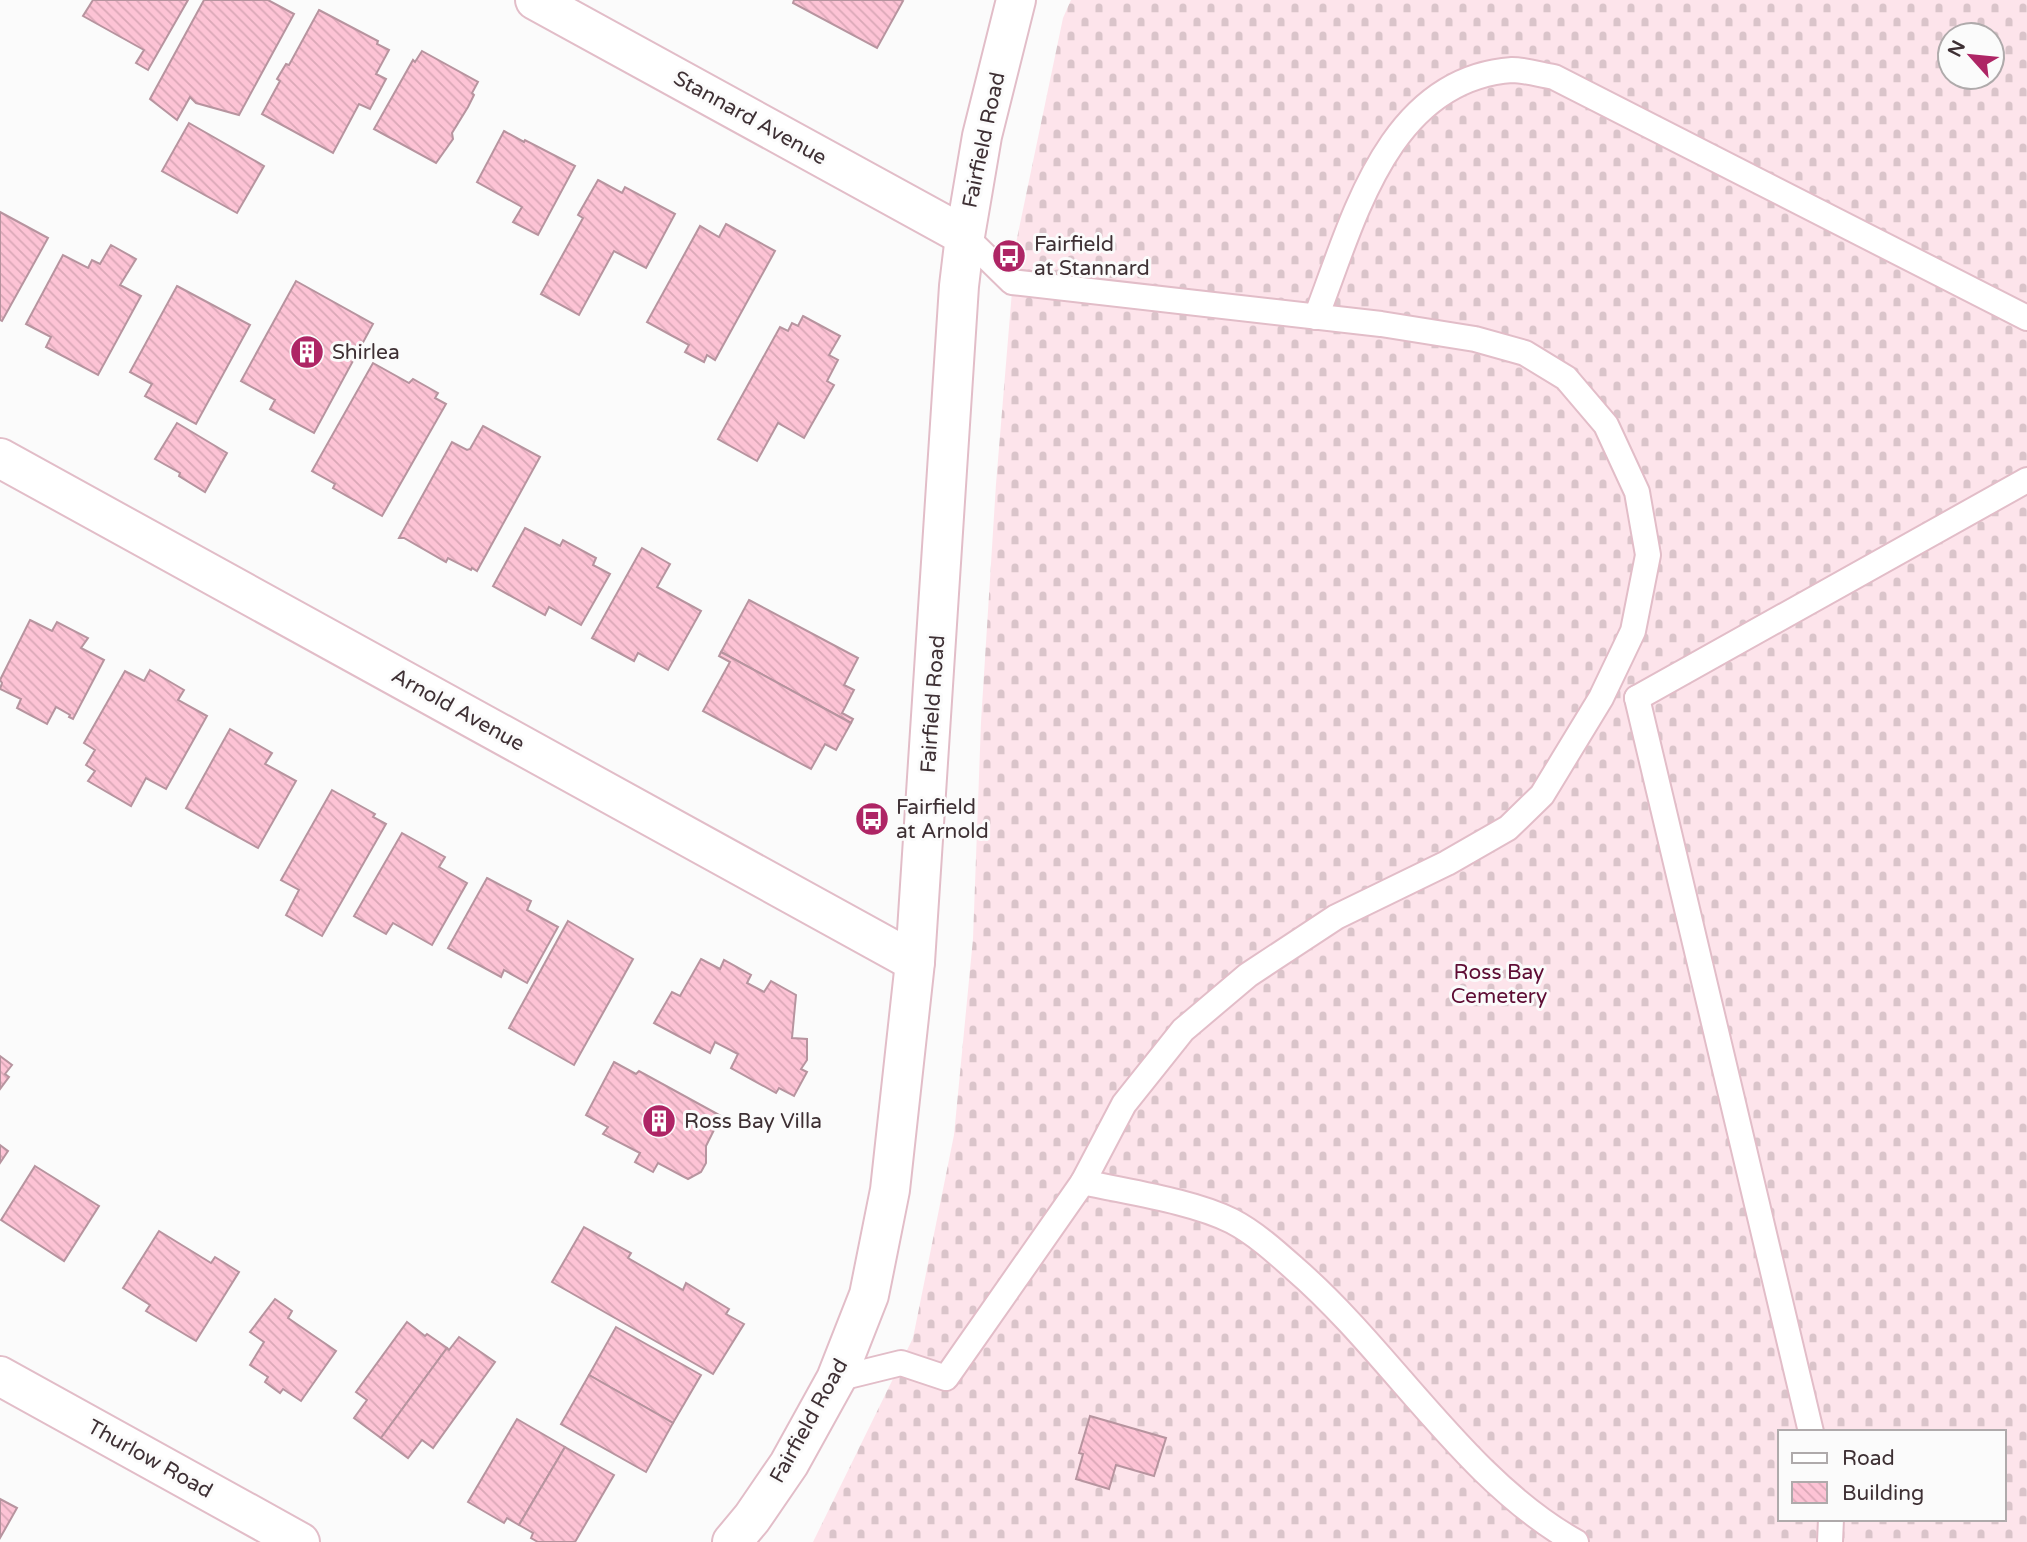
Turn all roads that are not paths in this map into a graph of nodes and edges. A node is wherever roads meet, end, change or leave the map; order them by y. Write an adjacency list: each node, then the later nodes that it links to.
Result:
1 (535, 0): 3 (street, Stannard Avenue)
2 (1016, 0): 3 (street, Fairfield Road)
3 (965, 236): 4 (lane); 10 (street, Fairfield Road)
4 (1316, 317): 5 (lane); 8 (lane)
5 (2027, 318)
6 (0, 458): 10 (street, Arnold Avenue)
7 (2027, 480): 9 (lane)
8 (1608, 684): 9 (lane); 11 (lane)
9 (1637, 698): 14 (lane)
10 (915, 962): 13 (street, Fairfield Road)
11 (1083, 1182): 13 (lane); 18 (lane)
12 (0, 1376): 16 (street, Thurlow Road)
13 (836, 1379): 17 (street, Fairfield Road)
14 (1811, 1430)
15 (1832, 1521): 19 (lane)
16 (300, 1542)
17 (732, 1542)
18 (1576, 1542)
19 (1830, 1542)

